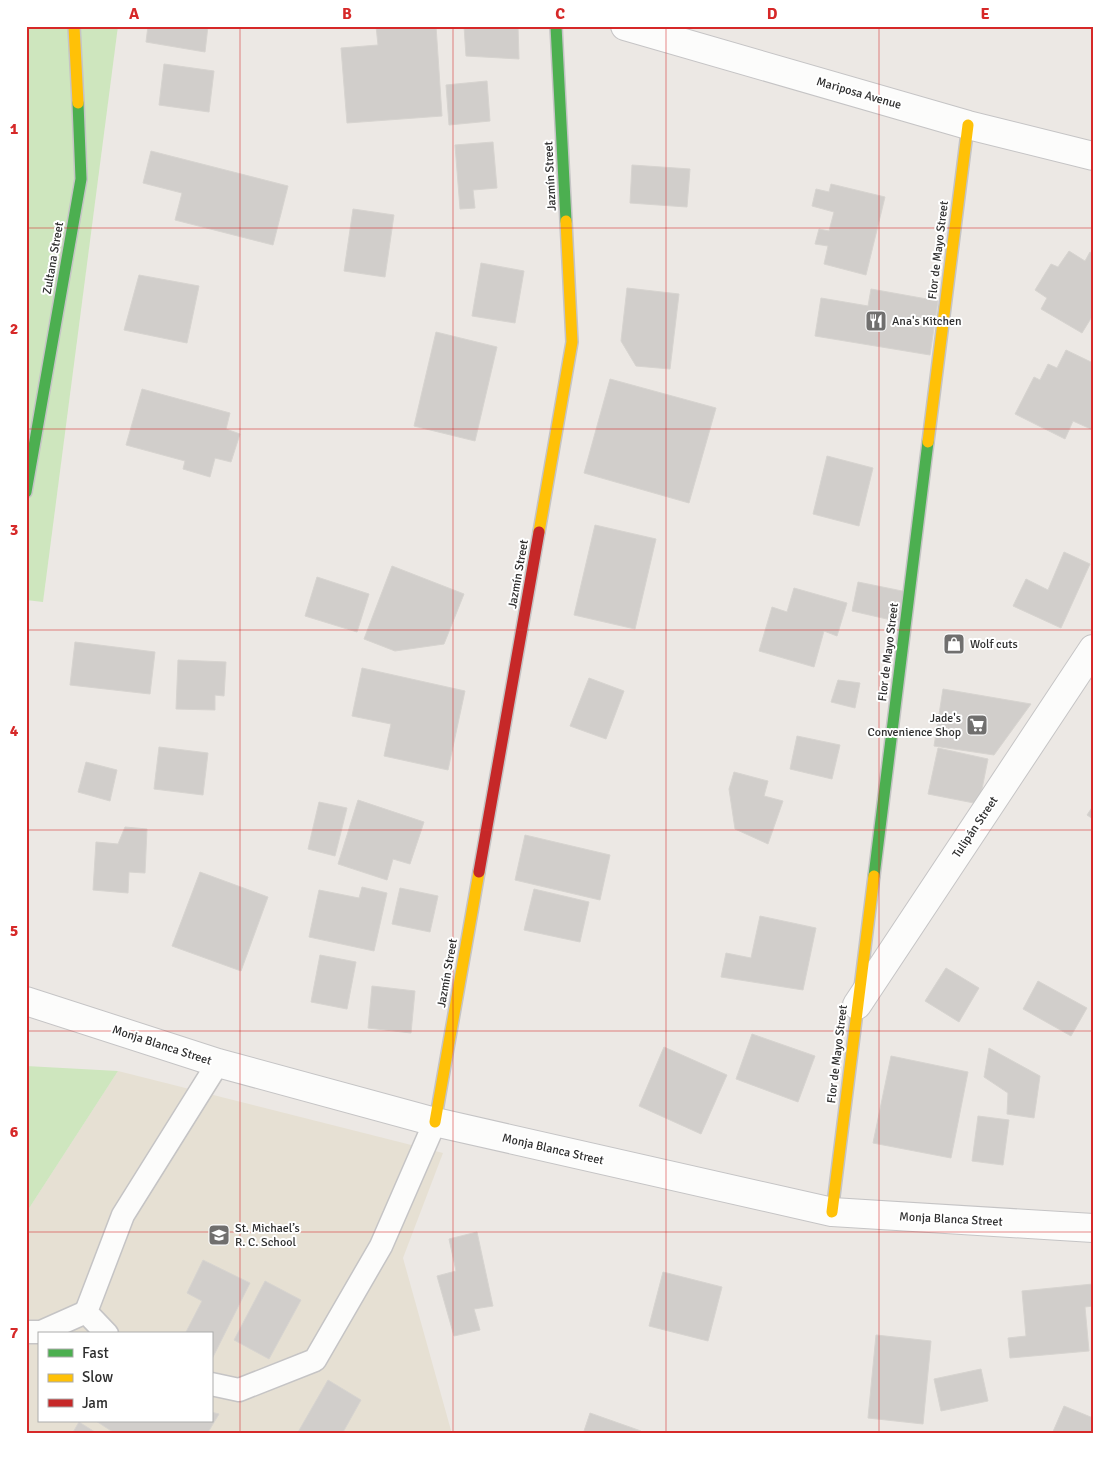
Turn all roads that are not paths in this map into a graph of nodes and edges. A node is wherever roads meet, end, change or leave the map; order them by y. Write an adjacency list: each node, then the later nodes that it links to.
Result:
1 (74, 26): 6 (street, Zultana Street)
2 (556, 26): 11 (street, Jazmín Street)
3 (625, 26): 4 (street, Mariposa Avenue)
4 (968, 125): 5 (street, Mariposa Avenue); 9 (street, Flor de Mayo Street)
5 (1093, 156)
6 (26, 492)
7 (1093, 649): 9 (street, Tulipán Street)
8 (26, 1001): 10 (street, Monja Blanca Street)
9 (857, 1005): 12 (street, Flor de Mayo Street)
10 (218, 1063): 11 (street, Monja Blanca Street); 14 (lane)
11 (435, 1122): 12 (street, Monja Blanca Street); 17 (lane)
12 (832, 1212): 13 (street, Monja Blanca Street)
13 (1093, 1228)
14 (86, 1312): 15 (lane); 16 (lane)
15 (26, 1332)
16 (105, 1332)
17 (212, 1384)

